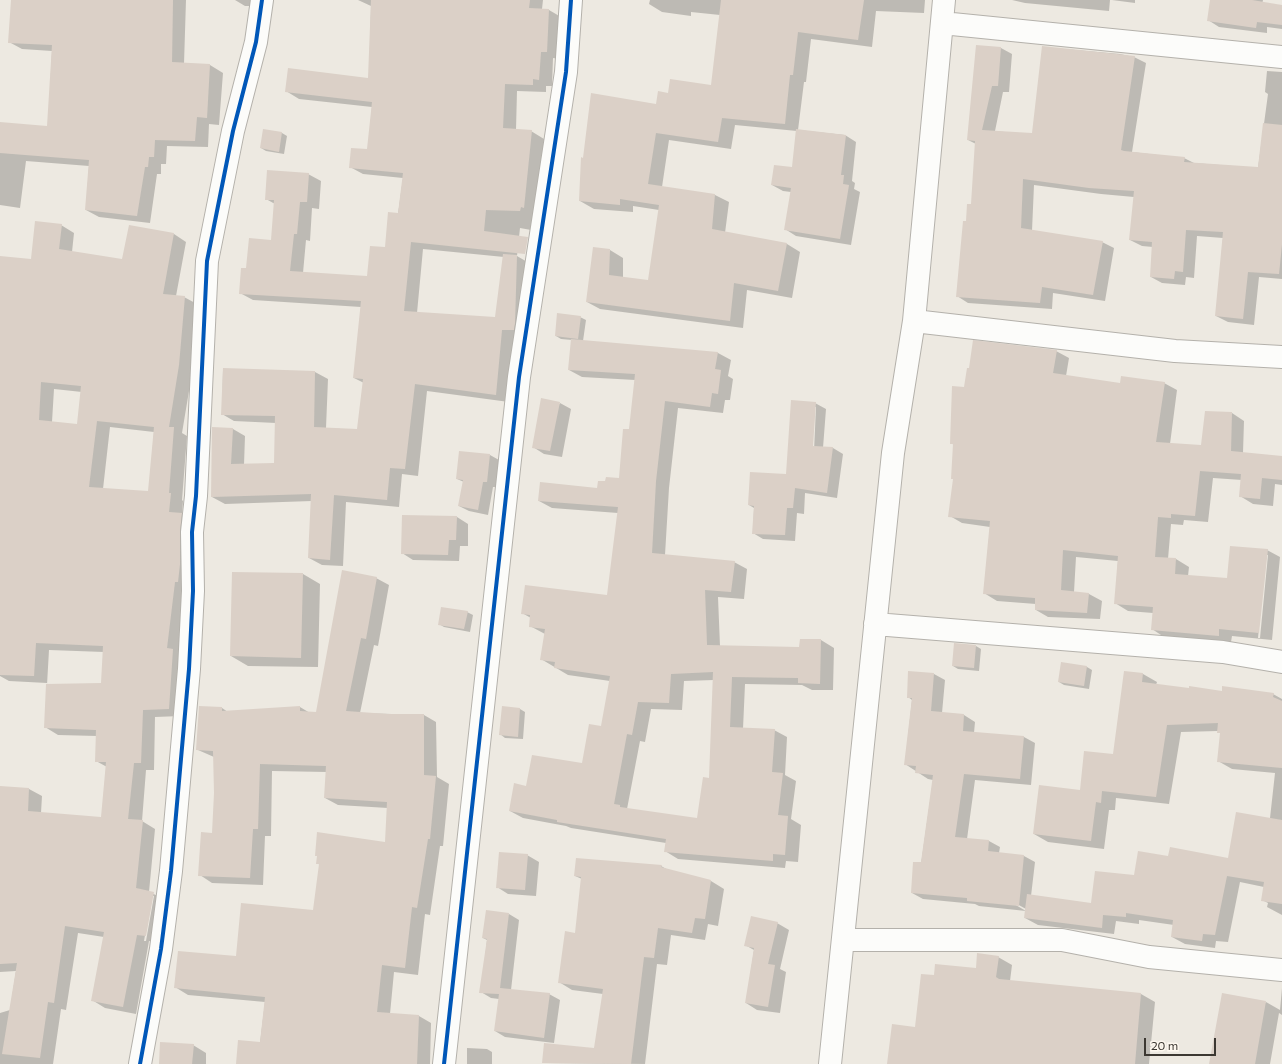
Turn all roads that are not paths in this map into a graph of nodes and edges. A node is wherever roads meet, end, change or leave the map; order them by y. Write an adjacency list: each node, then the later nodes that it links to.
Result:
1 (262, 0): 12 (street)
2 (571, 0): 13 (street)
3 (944, 0): 4 (street)
4 (942, 23): 5 (street); 6 (street)
5 (1282, 57)
6 (914, 321): 7 (street); 8 (street)
7 (1282, 357)
8 (875, 624): 9 (street); 10 (street)
9 (1282, 662)
10 (844, 940): 11 (street); 14 (street)
11 (1282, 970)
12 (140, 1064)
13 (444, 1064)
14 (830, 1064)

